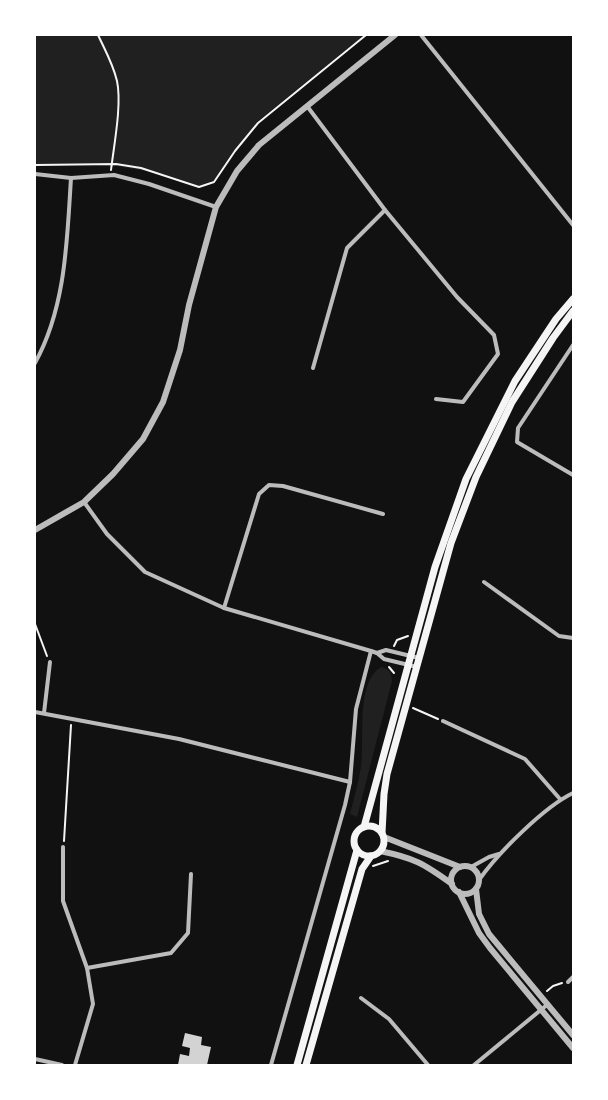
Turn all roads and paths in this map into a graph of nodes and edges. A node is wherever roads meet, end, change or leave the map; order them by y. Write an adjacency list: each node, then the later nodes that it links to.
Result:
1 (98, 35): 6 (path)
2 (366, 35): 6 (path)
3 (395, 35): 5 (street)
4 (421, 35): 13 (street)
5 (307, 106): 11 (street); 12 (street)
6 (112, 164): 7 (path); 9 (path)
7 (35, 165)
8 (35, 174): 10 (street)
9 (110, 175): 10 (street); 11 (street)
10 (71, 178): 17 (street)
11 (216, 207): 21 (street)
12 (385, 210): 18 (street); 19 (street)
13 (573, 226)
14 (573, 299): 30 (main road)
15 (573, 311): 31 (main road)
16 (573, 344): 20 (street)
17 (35, 363)
18 (313, 368)
19 (436, 398)
20 (573, 475)
21 (84, 502): 23 (street); 25 (street)
22 (383, 514): 25 (street)
23 (35, 530)
24 (484, 582): 27 (street)
25 (224, 608): 28 (street)
26 (35, 624): 32 (path)
27 (573, 638)
28 (371, 651): 29 (street); 40 (street)
29 (377, 653): 30 (street); 33 (street)
30 (411, 656): 31 (street); 33 (main road)
31 (419, 658): 34 (main road)
32 (50, 662): 37 (street)
33 (408, 664): 34 (street); 43 (main road)
34 (417, 666): 44 (main road)
35 (412, 708): 39 (path)
36 (35, 712): 37 (street)
37 (44, 713): 38 (street)
38 (71, 718): 40 (street); 45 (path)
39 (443, 721): 42 (street)
40 (350, 782): 69 (street)
41 (573, 793): 42 (street)
42 (560, 799): 48 (street)
43 (364, 827): 44 (main road); 46 (main road)
44 (383, 835): 47 (main road); 50 (street)
45 (63, 847): 57 (street)
46 (357, 850): 49 (main road); 70 (main road)
47 (380, 851): 49 (main road); 54 (street)
48 (499, 854): 51 (street); 53 (street)
49 (370, 856): 71 (main road)
50 (460, 867): 51 (street); 54 (street)
51 (472, 867): 53 (street)
52 (191, 874): 57 (street)
53 (479, 880): 55 (street)
54 (452, 884): 56 (street)
55 (476, 889): 56 (street); 62 (street)
56 (460, 892): 63 (street)
57 (87, 968): 68 (street)
58 (573, 977): 59 (street)
59 (568, 982): 60 (path)
60 (546, 992)
61 (361, 998): 72 (street)
62 (548, 1004): 63 (street); 64 (street)
63 (541, 1010): 65 (street); 73 (street)
64 (573, 1035)
65 (573, 1048)
66 (35, 1059): 67 (street)
67 (62, 1065)
68 (75, 1065)
69 (271, 1065)
70 (298, 1065)
71 (306, 1065)
72 (428, 1065)
73 (474, 1065)

